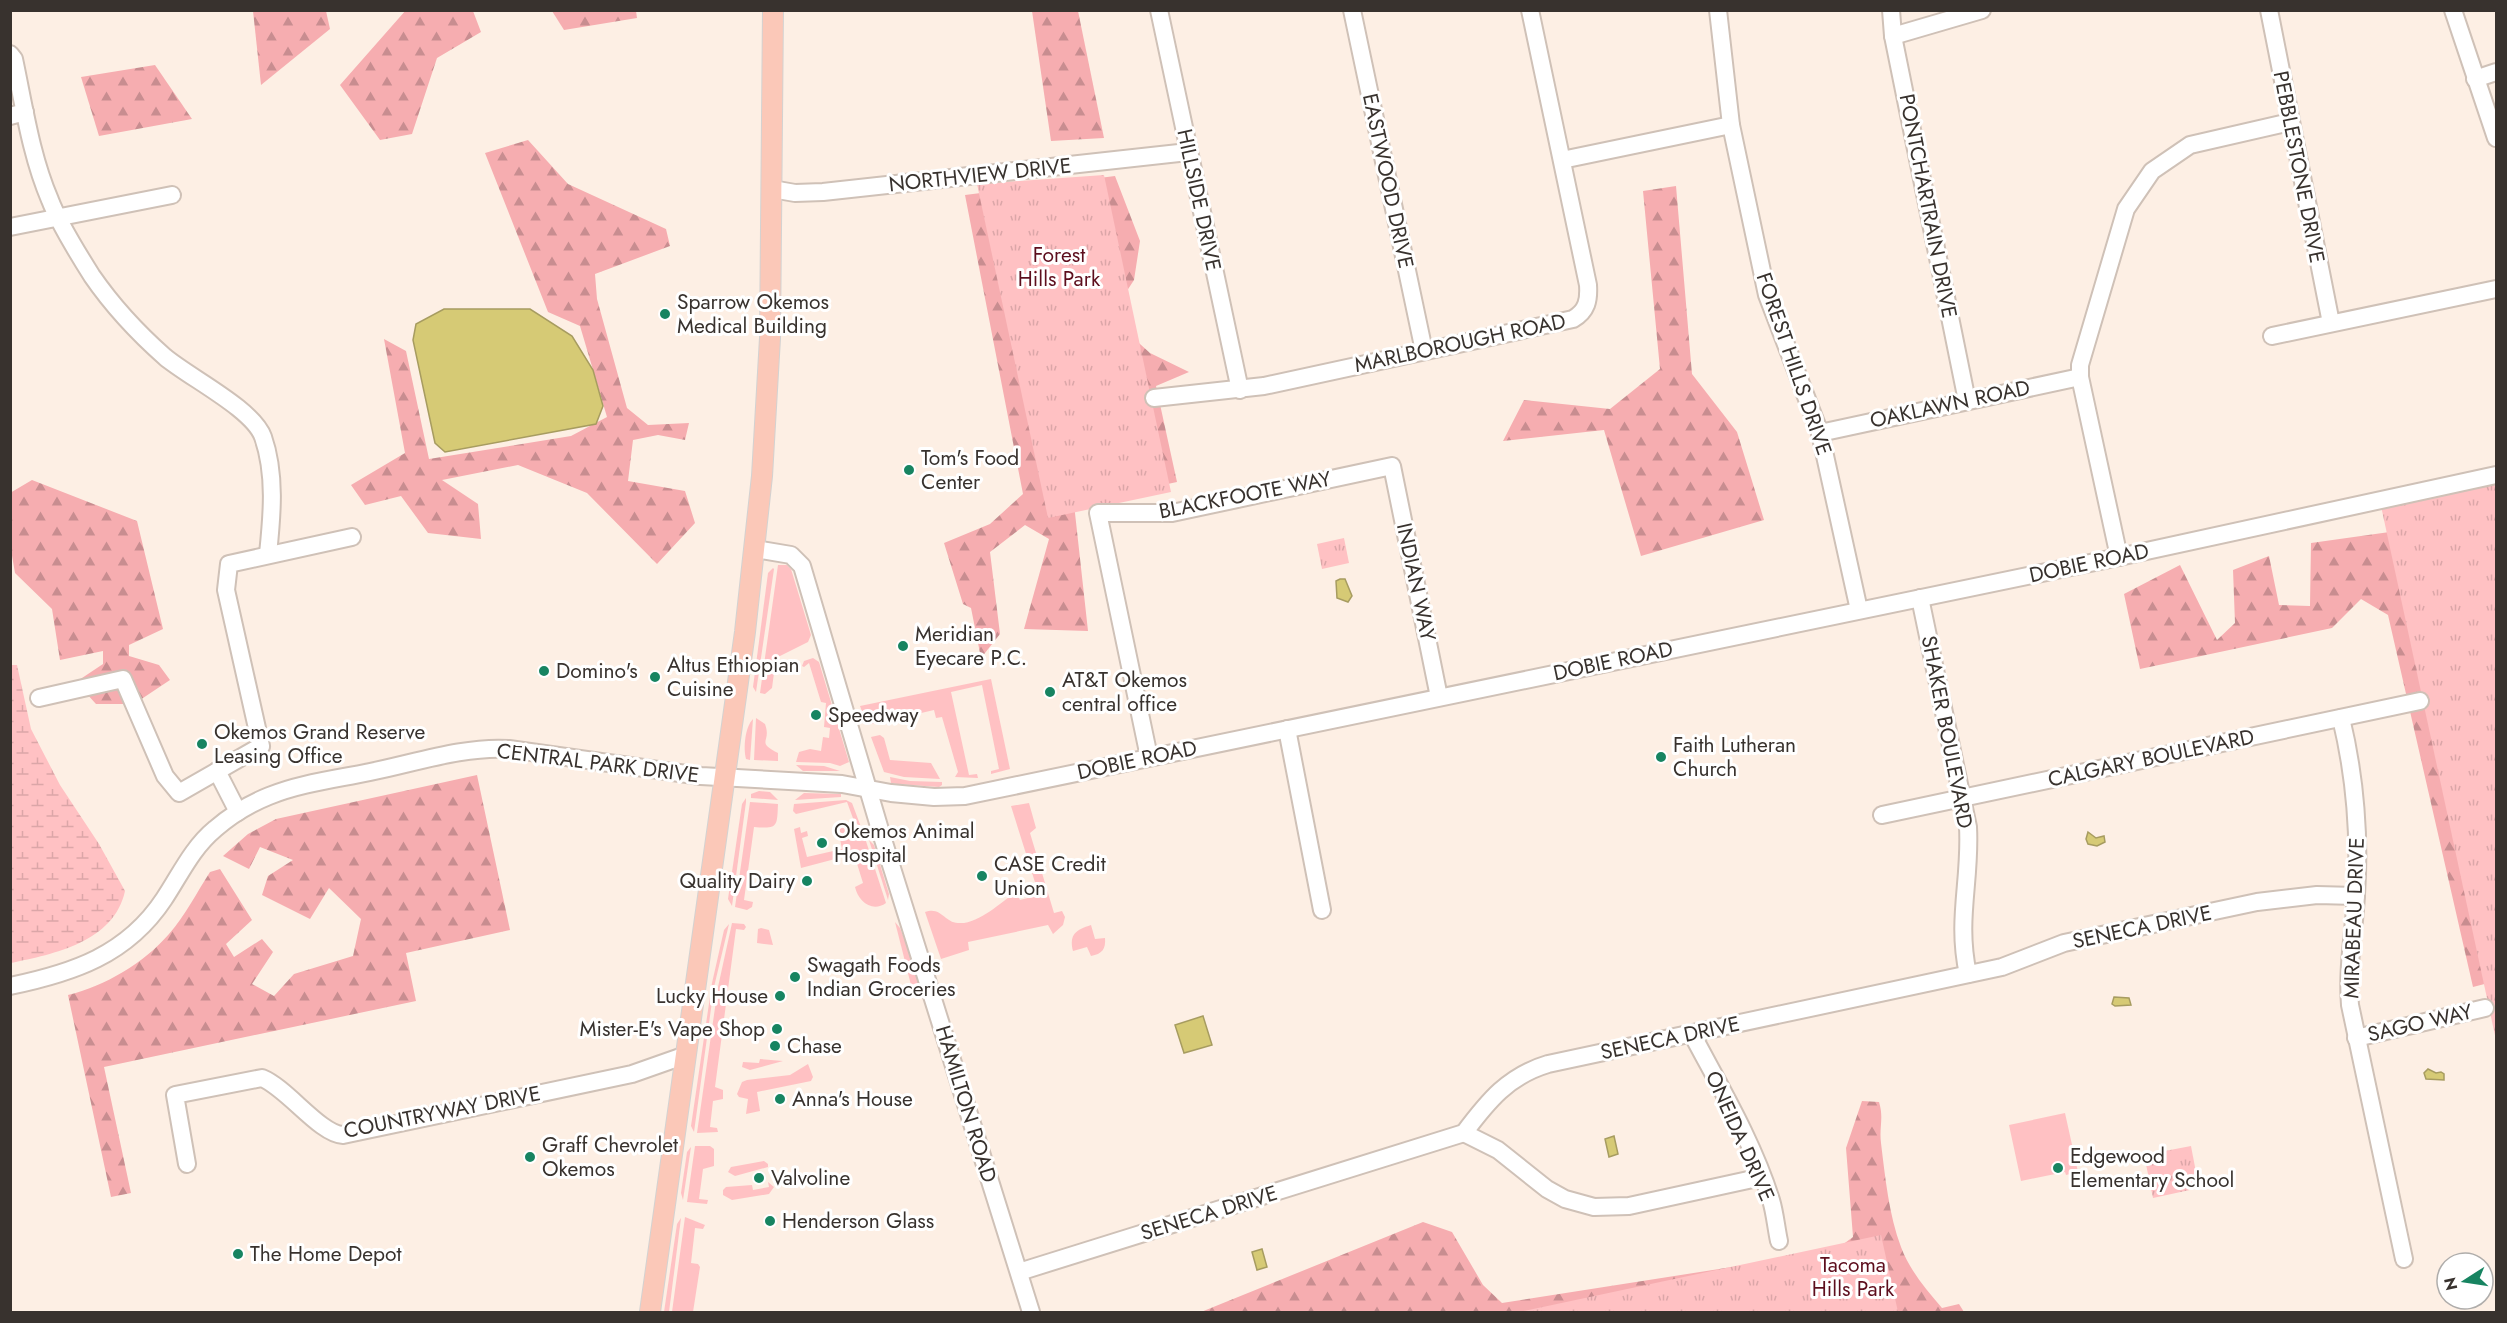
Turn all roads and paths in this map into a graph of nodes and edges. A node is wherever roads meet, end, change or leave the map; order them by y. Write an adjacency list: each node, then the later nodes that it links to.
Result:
1 (773, 10): 20 (main road)
2 (1159, 10): 18 (street, HILLSIDE DRIVE)
3 (1352, 10): 27 (street, EASTWOOD DRIVE)
4 (1530, 10): 19 (street)
5 (1718, 10): 16 (street, FOREST HILLS DRIVE)
6 (1891, 10): 10 (street, PONTCHARTRAIN DRIVE)
7 (1982, 10): 10 (street)
8 (2269, 10): 15 (street, PEBBLESTONE DRIVE)
9 (2453, 10): 13 (street)
10 (1893, 36): 31 (street, PONTCHARTRAIN DRIVE)
11 (10, 54): 14 (street)
12 (2496, 72): 13 (street)
13 (2475, 79): 17 (street)
14 (18, 114): 22 (street)
15 (2290, 122): 25 (street, PEBBLESTONE DRIVE); 28 (street)
16 (1731, 125): 19 (street); 32 (street, FOREST HILLS DRIVE)
17 (2496, 138)
18 (1188, 152): 20 (street, NORTHVIEW DRIVE); 29 (street, HILLSIDE DRIVE)
19 (1562, 160): 27 (street, MARLBOROUGH ROAD)
20 (772, 189): 36 (main road)
21 (172, 195): 22 (street)
22 (59, 216): 23 (street); 37 (street)
23 (10, 227)
24 (2496, 289): 25 (street)
25 (2331, 323): 26 (street)
26 (2272, 336)
27 (1424, 351): 29 (street, MARLBOROUGH ROAD)
28 (2080, 376): 31 (street, OAKLAWN ROAD); 38 (street)
29 (1240, 390): 30 (street, MARLBOROUGH ROAD)
30 (1154, 398)
31 (1967, 401): 32 (street, OAKLAWN ROAD)
32 (1820, 433): 40 (street, FOREST HILLS DRIVE)
33 (1392, 466): 41 (street, INDIAN WAY); 46 (street, BLACKFOOTE WAY)
34 (2496, 475): 38 (street, DOBIE ROAD)
35 (352, 537): 37 (street)
36 (755, 549): 48 (main road); 49 (street, HAMILTON ROAD)
37 (268, 554): 47 (street)
38 (2119, 557): 39 (street, DOBIE ROAD)
39 (1920, 598): 40 (street, DOBIE ROAD); 50 (street, SHAKER BOULEVARD)
40 (1859, 610): 41 (street, DOBIE ROAD)
41 (1439, 697): 45 (street, DOBIE ROAD)
42 (39, 698): 47 (street)
43 (2420, 701): 44 (street, CALGARY BOULEVARD)
44 (2341, 718): 50 (street, CALGARY BOULEVARD); 53 (street, MIRABEAU DRIVE)
45 (1287, 729): 46 (street, DOBIE ROAD); 54 (street)
46 (1149, 757): 49 (street, DOBIE ROAD)
47 (217, 771): 51 (street)
48 (725, 778): 49 (street, DOBIE ROAD); 51 (street, CENTRAL PARK DRIVE); 60 (main road)
49 (868, 789): 66 (street, HAMILTON ROAD)
50 (1963, 798): 52 (street, CALGARY BOULEVARD); 55 (street, SHAKER BOULEVARD)
51 (238, 812): 56 (street, CENTRAL PARK DRIVE)
52 (1882, 815)
53 (2356, 896): 55 (street, SENECA DRIVE); 59 (street, MIRABEAU DRIVE)
54 (1322, 910)
55 (1968, 974): 58 (street, SENECA DRIVE)
56 (10, 986)
57 (2485, 1008): 59 (street, SAGO WAY)
58 (1692, 1034): 61 (street, SENECA DRIVE); 63 (street, ONEIDA DRIVE)
59 (2356, 1038): 65 (street, MIRABEAU DRIVE)
60 (686, 1055): 62 (street, COUNTRYWAY DRIVE); 67 (main road)
61 (1464, 1133): 63 (street); 66 (street, SENECA DRIVE)
62 (187, 1164)
63 (1762, 1177): 64 (street, ONEIDA DRIVE)
64 (1779, 1241)
65 (2404, 1259)
66 (1019, 1272): 68 (street, HAMILTON ROAD)
67 (650, 1312)
68 (1031, 1312)

